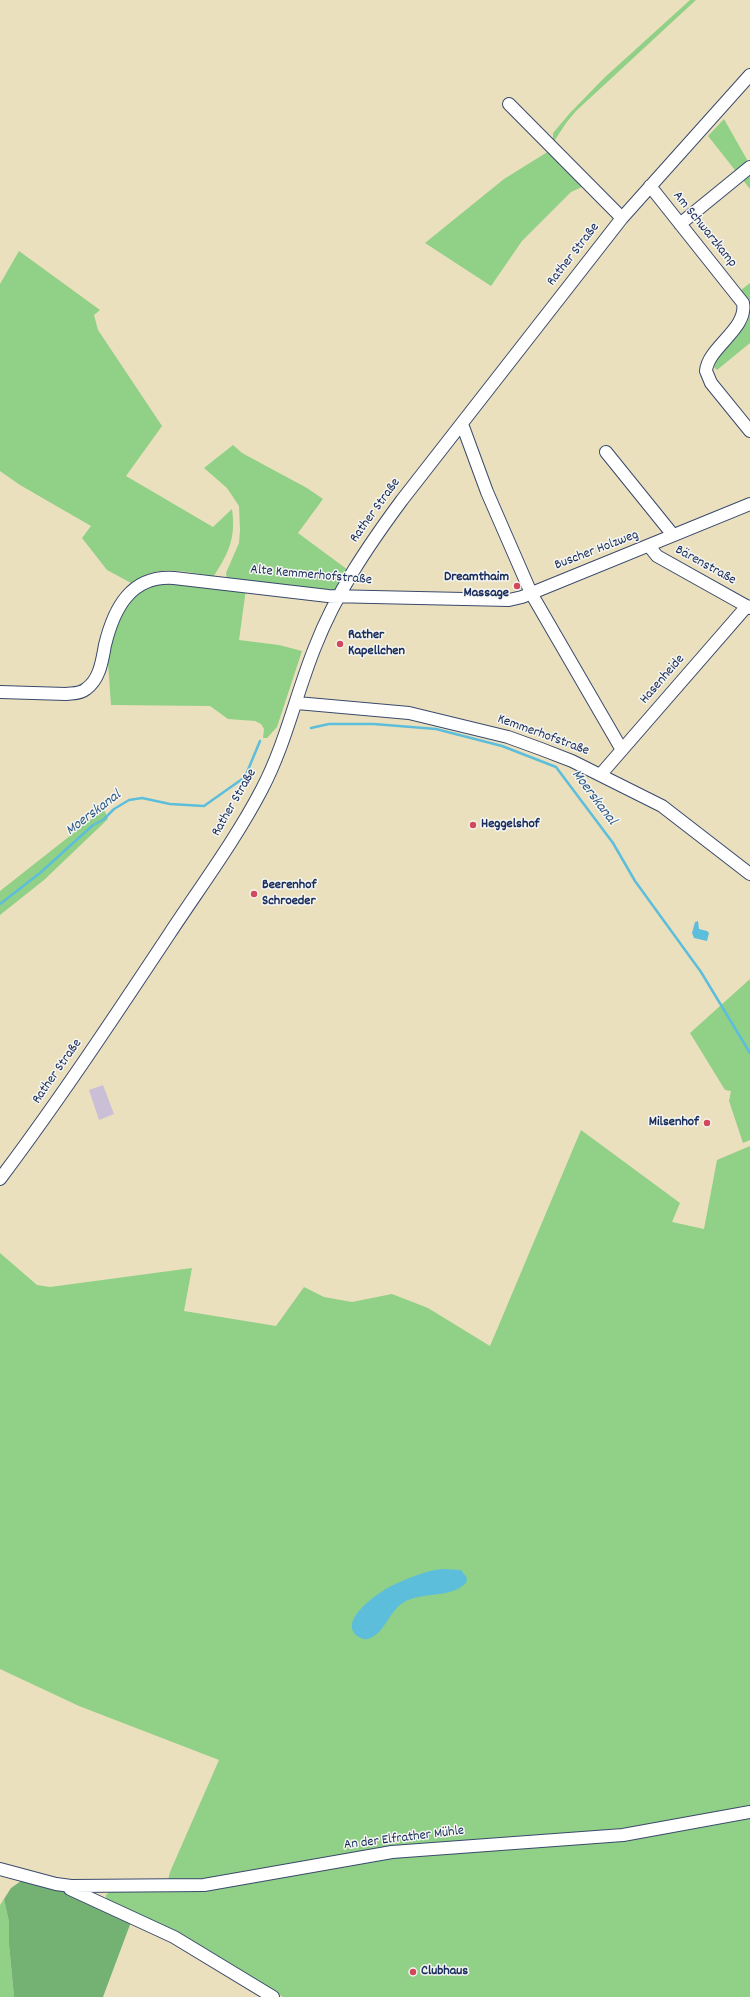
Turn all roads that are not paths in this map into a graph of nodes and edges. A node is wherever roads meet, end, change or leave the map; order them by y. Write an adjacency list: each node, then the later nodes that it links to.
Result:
1 (750, 75): 4 (street, Rather Straße)
2 (509, 104): 5 (street, Rather Straße)
3 (750, 168): 6 (street)
4 (650, 186): 5 (street, Rather Straße); 6 (street, Am Schwarzkamp)
5 (622, 218): 7 (street, Rather Straße)
6 (680, 224): 8 (street, Am Schwarzkamp)
7 (462, 424): 13 (street); 14 (street, Rather Straße)
8 (750, 432)
9 (606, 452): 11 (street)
10 (750, 504): 11 (street, Buscher Holzweg)
11 (673, 536): 12 (street, Buscher Holzweg)
12 (649, 546): 13 (street, Buscher Holzweg); 15 (street, Bärenstraße)
13 (531, 593): 14 (street, Alte Kemmerhofstraße); 18 (street)
14 (339, 596): 16 (street, Alte Kemmerhofstraße); 17 (street, Rather Straße)
15 (749, 607): 18 (street, Hasenheide)
16 (0, 692)
17 (297, 703): 19 (street, Kemmerhofstraße); 21 (street, Rather Straße)
18 (622, 750): 19 (street, Hasenheide)
19 (601, 774): 20 (street, Kemmerhofstraße)
20 (750, 874)
21 (0, 1179)
22 (750, 1812): 24 (street, An der Elfrather Mühle)
23 (0, 1869): 24 (street, An der Elfrather Mühle)
24 (61, 1885): 25 (street, An der Elfrather Mühle)
25 (273, 1997)

